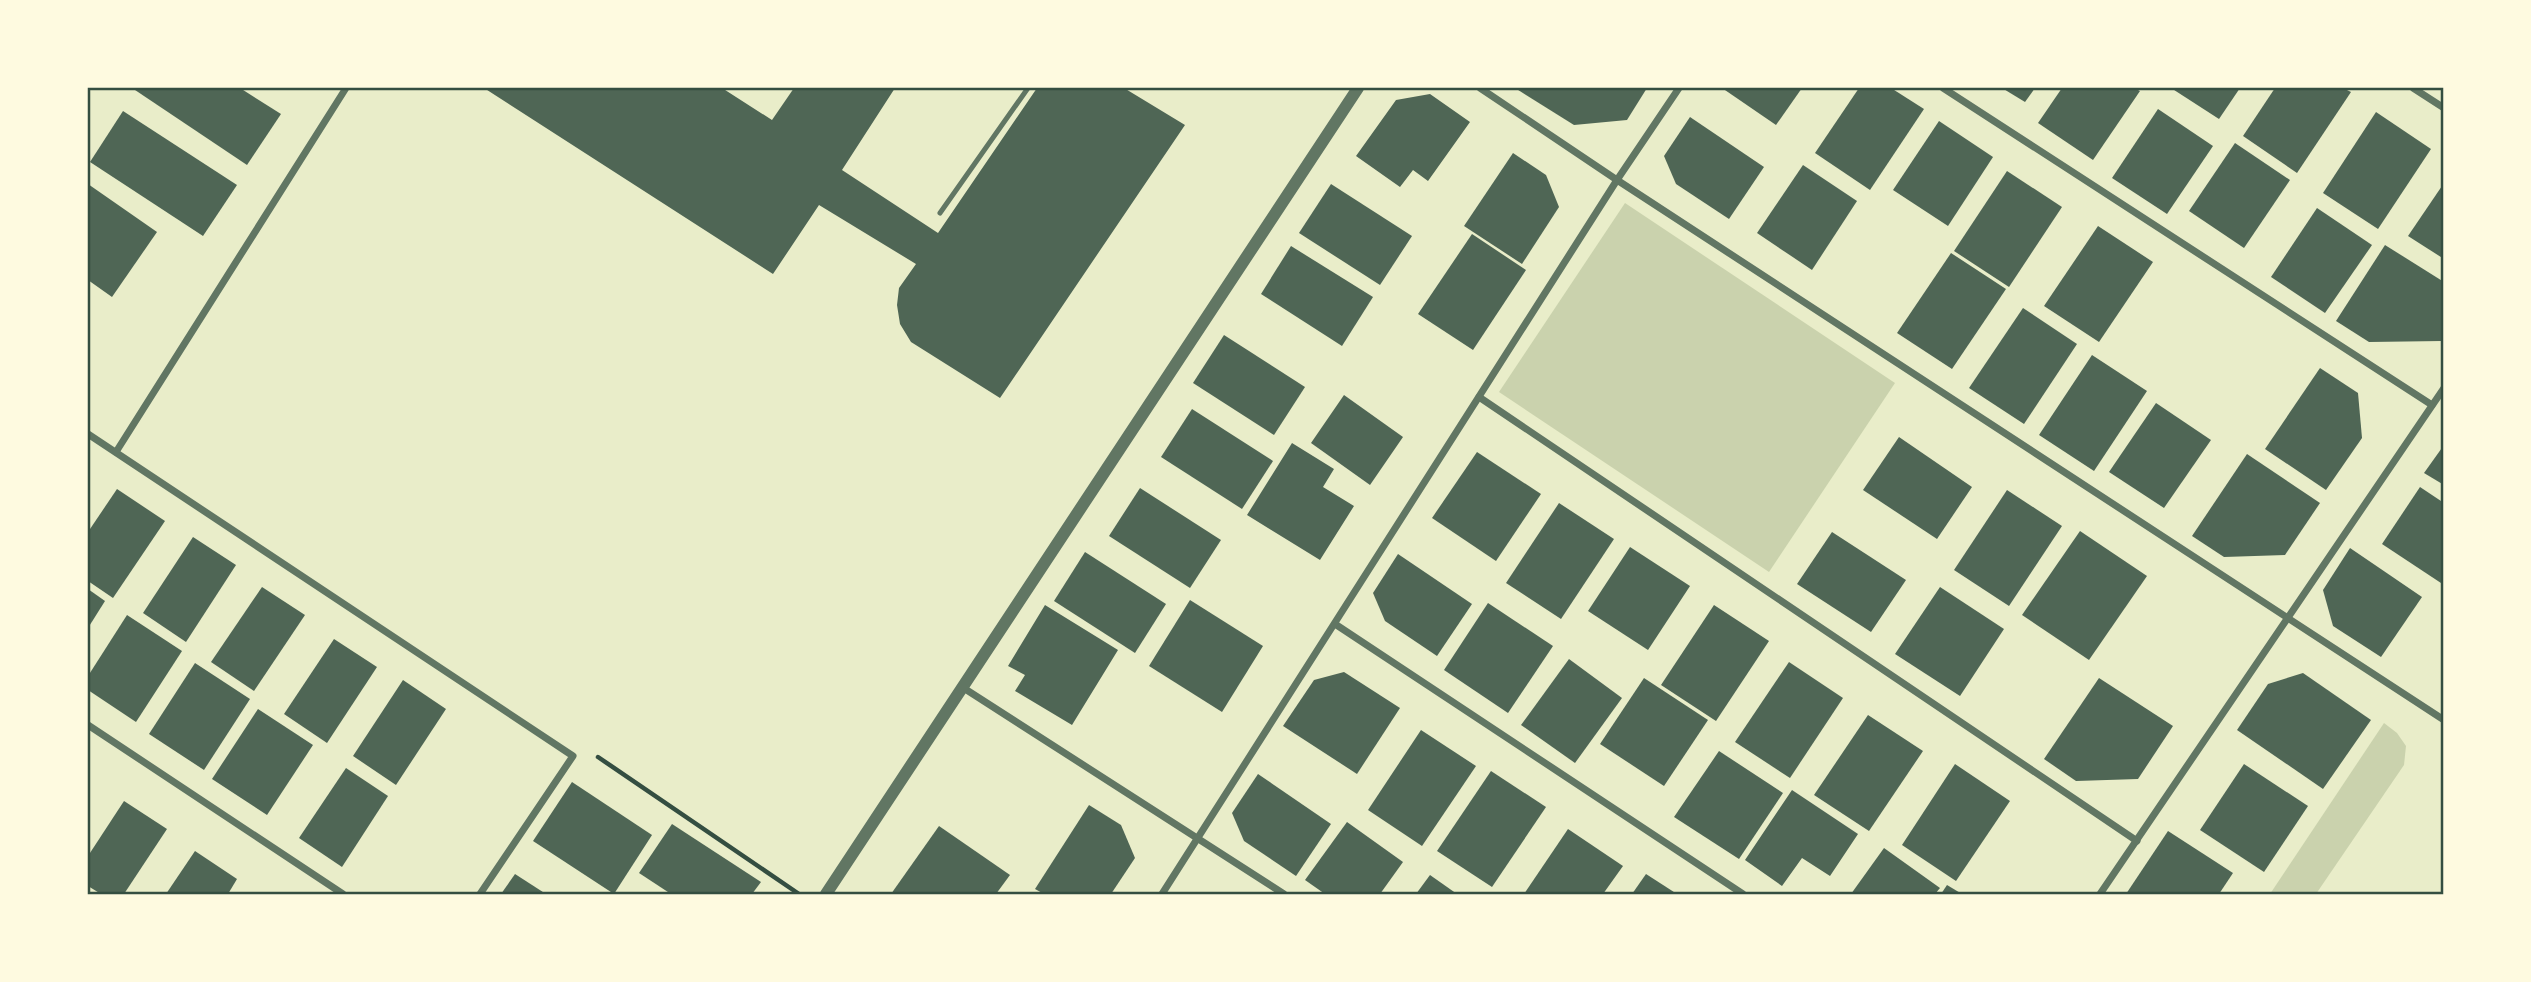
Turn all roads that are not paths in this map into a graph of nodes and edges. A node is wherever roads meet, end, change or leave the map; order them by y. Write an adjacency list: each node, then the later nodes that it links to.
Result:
1 (346, 88): 15 (street)
2 (1027, 88): 10 (lane)
3 (1358, 88): 18 (street)
4 (1480, 88): 9 (street)
5 (1679, 88): 9 (street)
6 (1943, 88): 13 (street)
7 (2413, 88): 8 (street)
8 (2444, 108)
9 (1617, 180): 12 (street); 16 (street)
10 (940, 214)
11 (2444, 388): 13 (street)
12 (1479, 397): 17 (street); 22 (street)
13 (2432, 405): 16 (street)
14 (88, 434): 15 (street)
15 (116, 452): 24 (street)
16 (2287, 617): 19 (street); 22 (street)
17 (1335, 624): 21 (street); 28 (street)
18 (962, 687): 21 (street); 25 (street)
19 (2444, 720)
20 (88, 725): 23 (street)
21 (1199, 838): 26 (street); 27 (street)
22 (2137, 841): 29 (street)
23 (343, 894)
24 (480, 894)
25 (825, 894)
26 (1162, 894)
27 (1284, 894)
28 (1743, 894)
29 (2100, 894)

